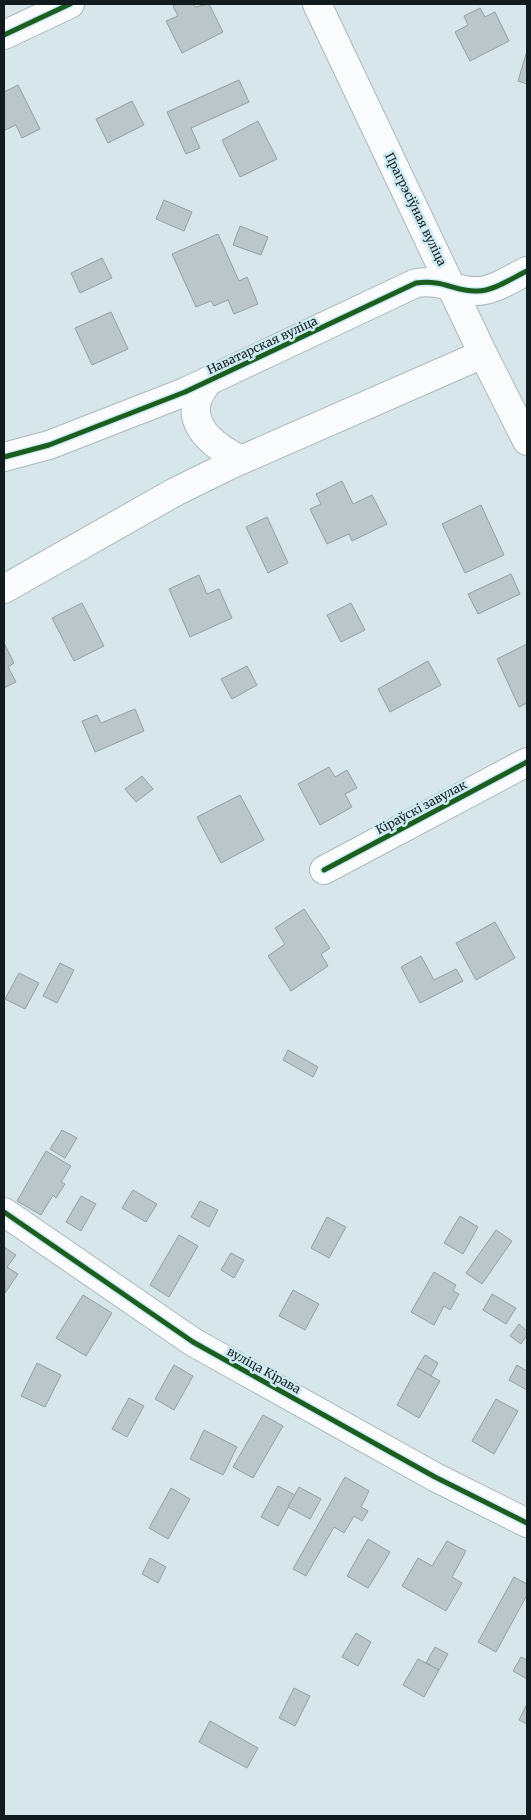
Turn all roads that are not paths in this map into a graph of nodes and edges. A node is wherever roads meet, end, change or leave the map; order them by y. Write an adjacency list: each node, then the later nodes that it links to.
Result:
1 (70, 4): 3 (street)
2 (317, 4): 5 (street, Прагрэсіўная вуліца)
3 (4, 35)
4 (527, 271): 5 (street, Наватарская вуліца)
5 (452, 285): 6 (street, Прагрэсіўная вуліца); 7 (street, Наватарская вуліца)
6 (483, 354): 8 (street, Прагрэсіўная вуліца); 10 (street)
7 (208, 381): 9 (street, Наватарская вуліца); 10 (street)
8 (527, 441)
9 (4, 457)
10 (241, 460): 11 (street)
11 (4, 589)
12 (527, 762): 13 (street, Кіраўскі завулак)
13 (324, 870)
14 (4, 1212): 15 (street, вуліца Кірава)
15 (527, 1523)

